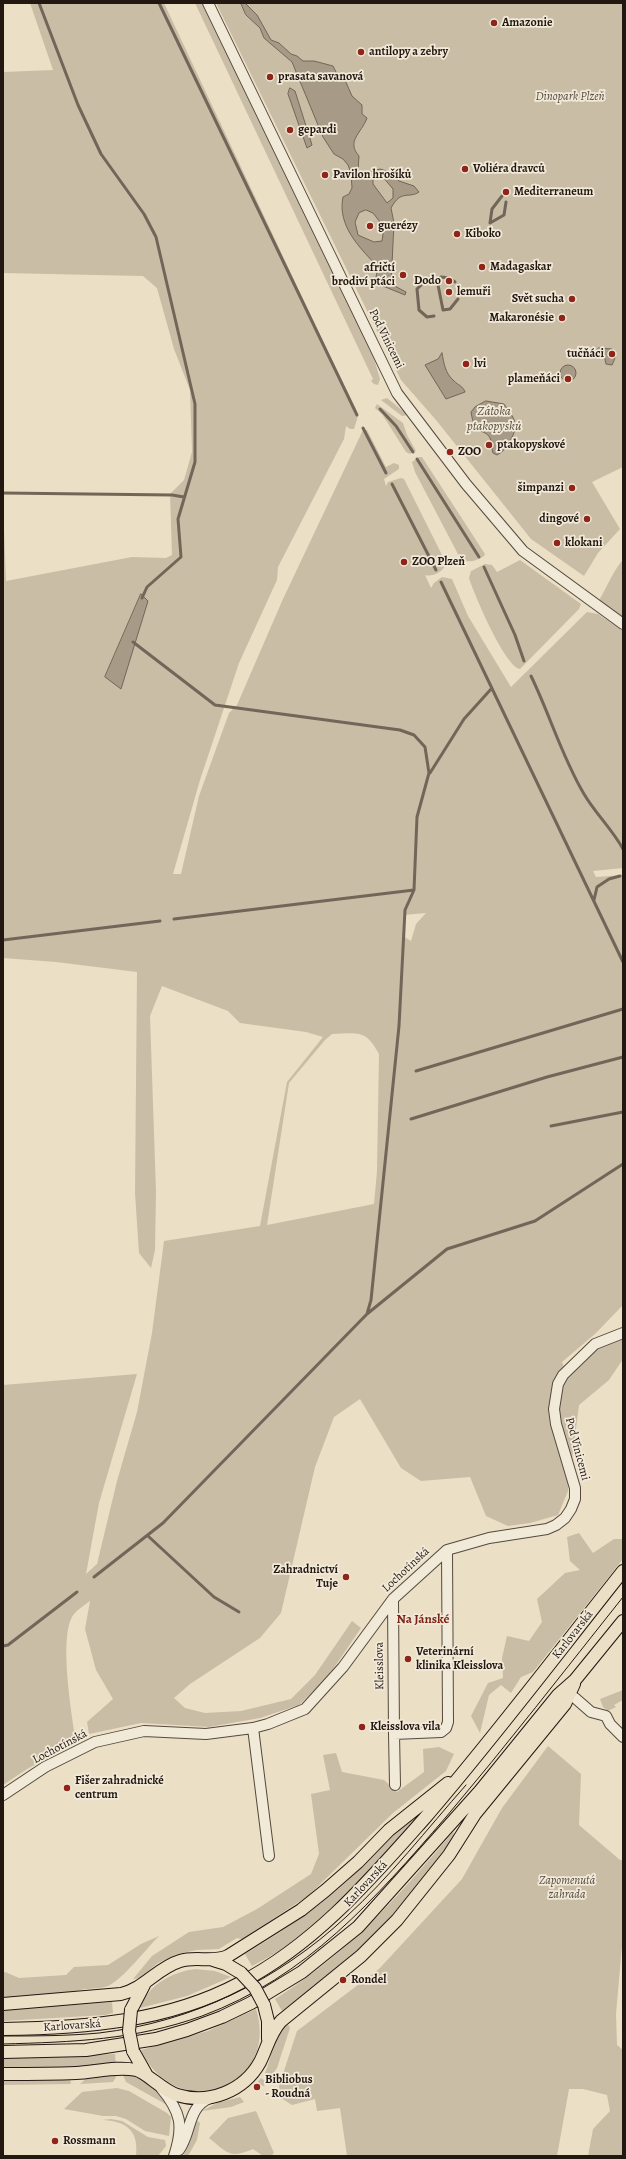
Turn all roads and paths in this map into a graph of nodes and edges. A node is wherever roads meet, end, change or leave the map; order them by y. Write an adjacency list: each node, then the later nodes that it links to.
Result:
1 (208, 3): 2 (street, Pod Vinicemi)
2 (623, 624)
3 (623, 1333): 4 (street, Pod Vinicemi)
4 (571, 1509): 5 (street, Lochotínská)
5 (448, 1550): 7 (street, Lochotínská); 12 (street)
6 (623, 1571): 14 (main road, Karlovarská)
7 (393, 1599): 11 (street, Lochotínská); 12 (street, Kleisslova)
8 (623, 1621): 9 (main road, Karlovarská)
9 (575, 1680): 22 (main road); 23 (main road, Karlovarská)
10 (575, 1698): 13 (street)
11 (253, 1728): 16 (street, Lochotínská); 17 (street)
12 (394, 1734): 15 (street, Kleisslova)
13 (623, 1737)
14 (464, 1772): 18 (main road); 21 (main road, Karlovarská)
15 (395, 1784)
16 (3, 1795)
17 (269, 1856)
18 (209, 1959): 19 (main road); 22 (main road, bridge)
19 (151, 1977): 20 (main road); 25 (main road, bridge)
20 (3, 2004)
21 (3, 2029)
22 (265, 2050): 26 (main road)
23 (3, 2052)
24 (3, 2074): 25 (main road)
25 (153, 2081): 26 (main road); 27 (street)
26 (212, 2097): 27 (street)
27 (174, 2156)

